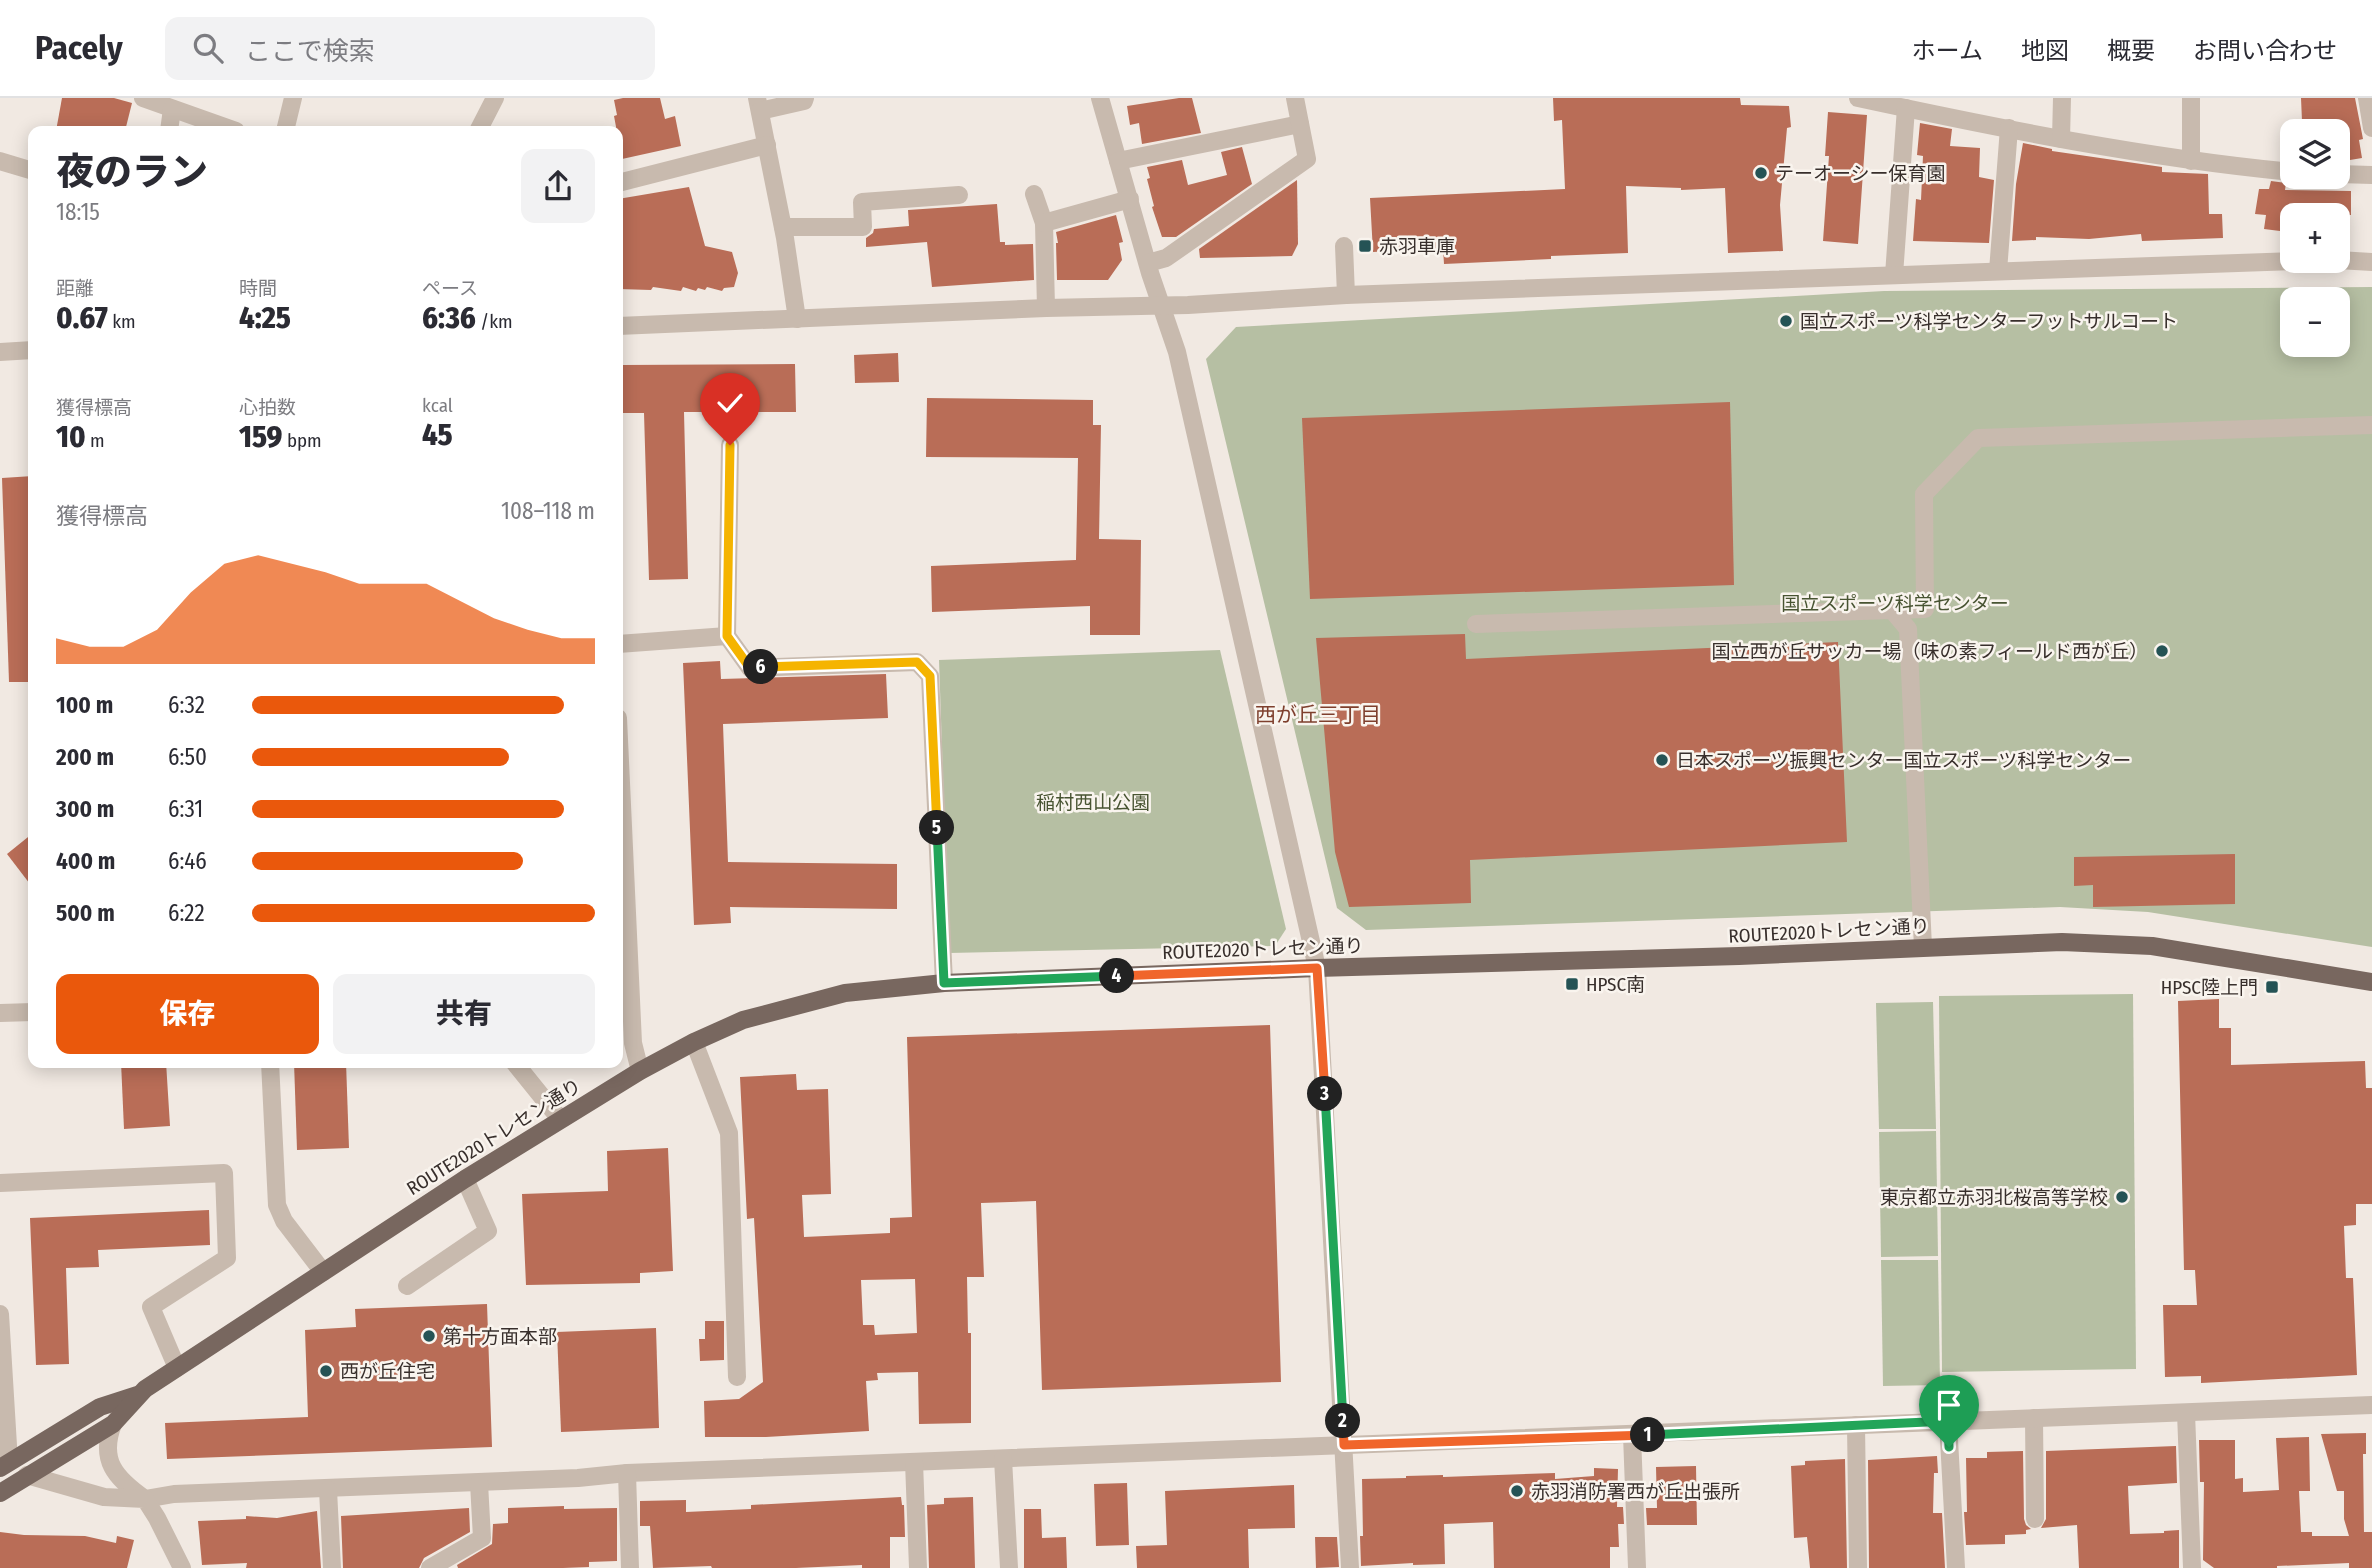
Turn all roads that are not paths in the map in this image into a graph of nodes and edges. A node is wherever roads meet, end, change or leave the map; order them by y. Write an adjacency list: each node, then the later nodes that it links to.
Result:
1 (143, 98): 12 (street)
2 (293, 98): 18 (street)
3 (495, 98): 19 (street)
4 (805, 98): 11 (street)
5 (1100, 98): 25 (street)
6 (1295, 98): 15 (street)
7 (1858, 98): 14 (street)
8 (2062, 98): 22 (street)
9 (2191, 98): 26 (street)
10 (2367, 98): 21 (street)
11 (759, 104): 23 (street)
12 (171, 105): 16 (street); 17 (street)
13 (1931, 106): 14 (street); 20 (street)
14 (1906, 108): 43 (street)
15 (1300, 124): 25 (street); 41 (street)
16 (169, 126)
17 (224, 126)
18 (286, 126)
19 (481, 126)
20 (2009, 128): 22 (street); 42 (street)
21 (2372, 128)
22 (2061, 139): 26 (street)
23 (767, 145): 31 (street); 36 (street)
24 (0, 161): 27 (street)
25 (1118, 161): 34 (street)
26 (2191, 161): 28 (street)
27 (28, 169)
28 (2280, 171)
29 (2350, 175): 30 (street)
30 (2372, 176)
31 (623, 182)
32 (1034, 194): 35 (street)
33 (959, 195): 36 (street)
34 (1130, 199): 35 (street); 41 (street)
35 (1044, 223): 46 (street)
36 (783, 228): 47 (street)
37 (1344, 246): 44 (street)
38 (2280, 261): 42 (street)
39 (2350, 261): 40 (street)
40 (2372, 262)
41 (1148, 264): 45 (street)
42 (1998, 271): 43 (street)
43 (1894, 275): 44 (street)
44 (1346, 295): 45 (street)
45 (1162, 305): 46 (street); 59 (street)
46 (1046, 308): 47 (street)
47 (797, 319): 48 (street)
48 (623, 327)
49 (28, 350): 50 (street)
50 (0, 352)
51 (2372, 425): 53 (street)
52 (730, 445): 55 (street)
53 (1892, 610): 54 (street); 58 (street)
54 (1476, 624)
55 (727, 636): 56 (street); 61 (street)
56 (623, 644)
57 (623, 826): 67 (street)
58 (1923, 947): 59 (main road, ROUTE2020トレセン通り); 60 (main road, ROUTE2020トレセン通り)
59 (1317, 968): 61 (main road, ROUTE2020トレセン通り); 84 (street)
60 (2372, 982)
61 (944, 983): 64 (main road, ROUTE2020トレセン通り)
62 (28, 1012): 63 (street)
63 (0, 1013)
64 (694, 1042): 67 (main road, ROUTE2020トレセン通り); 75 (street)
65 (270, 1068): 71 (street)
66 (519, 1068): 68 (street)
67 (640, 1071): 68 (main road, ROUTE2020トレセン通り)
68 (560, 1119): 69 (main road, ROUTE2020トレセン通り)
69 (466, 1179): 71 (main road, ROUTE2020トレセン通り); 72 (street)
70 (0, 1183): 74 (street)
71 (323, 1272): 74 (main road, ROUTE2020トレセン通り)
72 (407, 1286)
73 (0, 1314): 87 (street)
74 (177, 1368): 76 (main road, ROUTE2020トレセン通り)
75 (737, 1377)
76 (137, 1395): 81 (main road, ROUTE2020トレセン通り); 87 (main road, ROUTE2020トレセン通り)
77 (2372, 1405): 78 (street)
78 (2186, 1413): 79 (street); 105 (street)
79 (2034, 1418): 80 (street); 94 (street)
80 (1948, 1421): 82 (street); 104 (street)
81 (113, 1424): 89 (main road, ROUTE2020トレセン通り); 93 (street)
82 (1856, 1425): 83 (street); 103 (street)
83 (1632, 1435): 84 (street); 102 (street)
84 (1344, 1445): 85 (street); 101 (street)
85 (1003, 1458): 86 (street); 100 (street)
86 (914, 1462): 88 (street); 99 (street)
87 (4, 1465)
88 (627, 1473): 90 (street); 98 (street)
89 (27, 1475): 92 (main road, ROUTE2020トレセン通り); 93 (street)
90 (479, 1483): 91 (street); 97 (street)
91 (328, 1490): 93 (street); 96 (street)
92 (0, 1493)
93 (145, 1499): 95 (street)
94 (2035, 1519)
95 (182, 1568)
96 (332, 1568)
97 (430, 1568)
98 (630, 1568)
99 (918, 1568)
100 (1009, 1568)
101 (1350, 1568)
102 (1637, 1568)
103 (1858, 1568)
104 (1956, 1568)
105 (2192, 1568)

